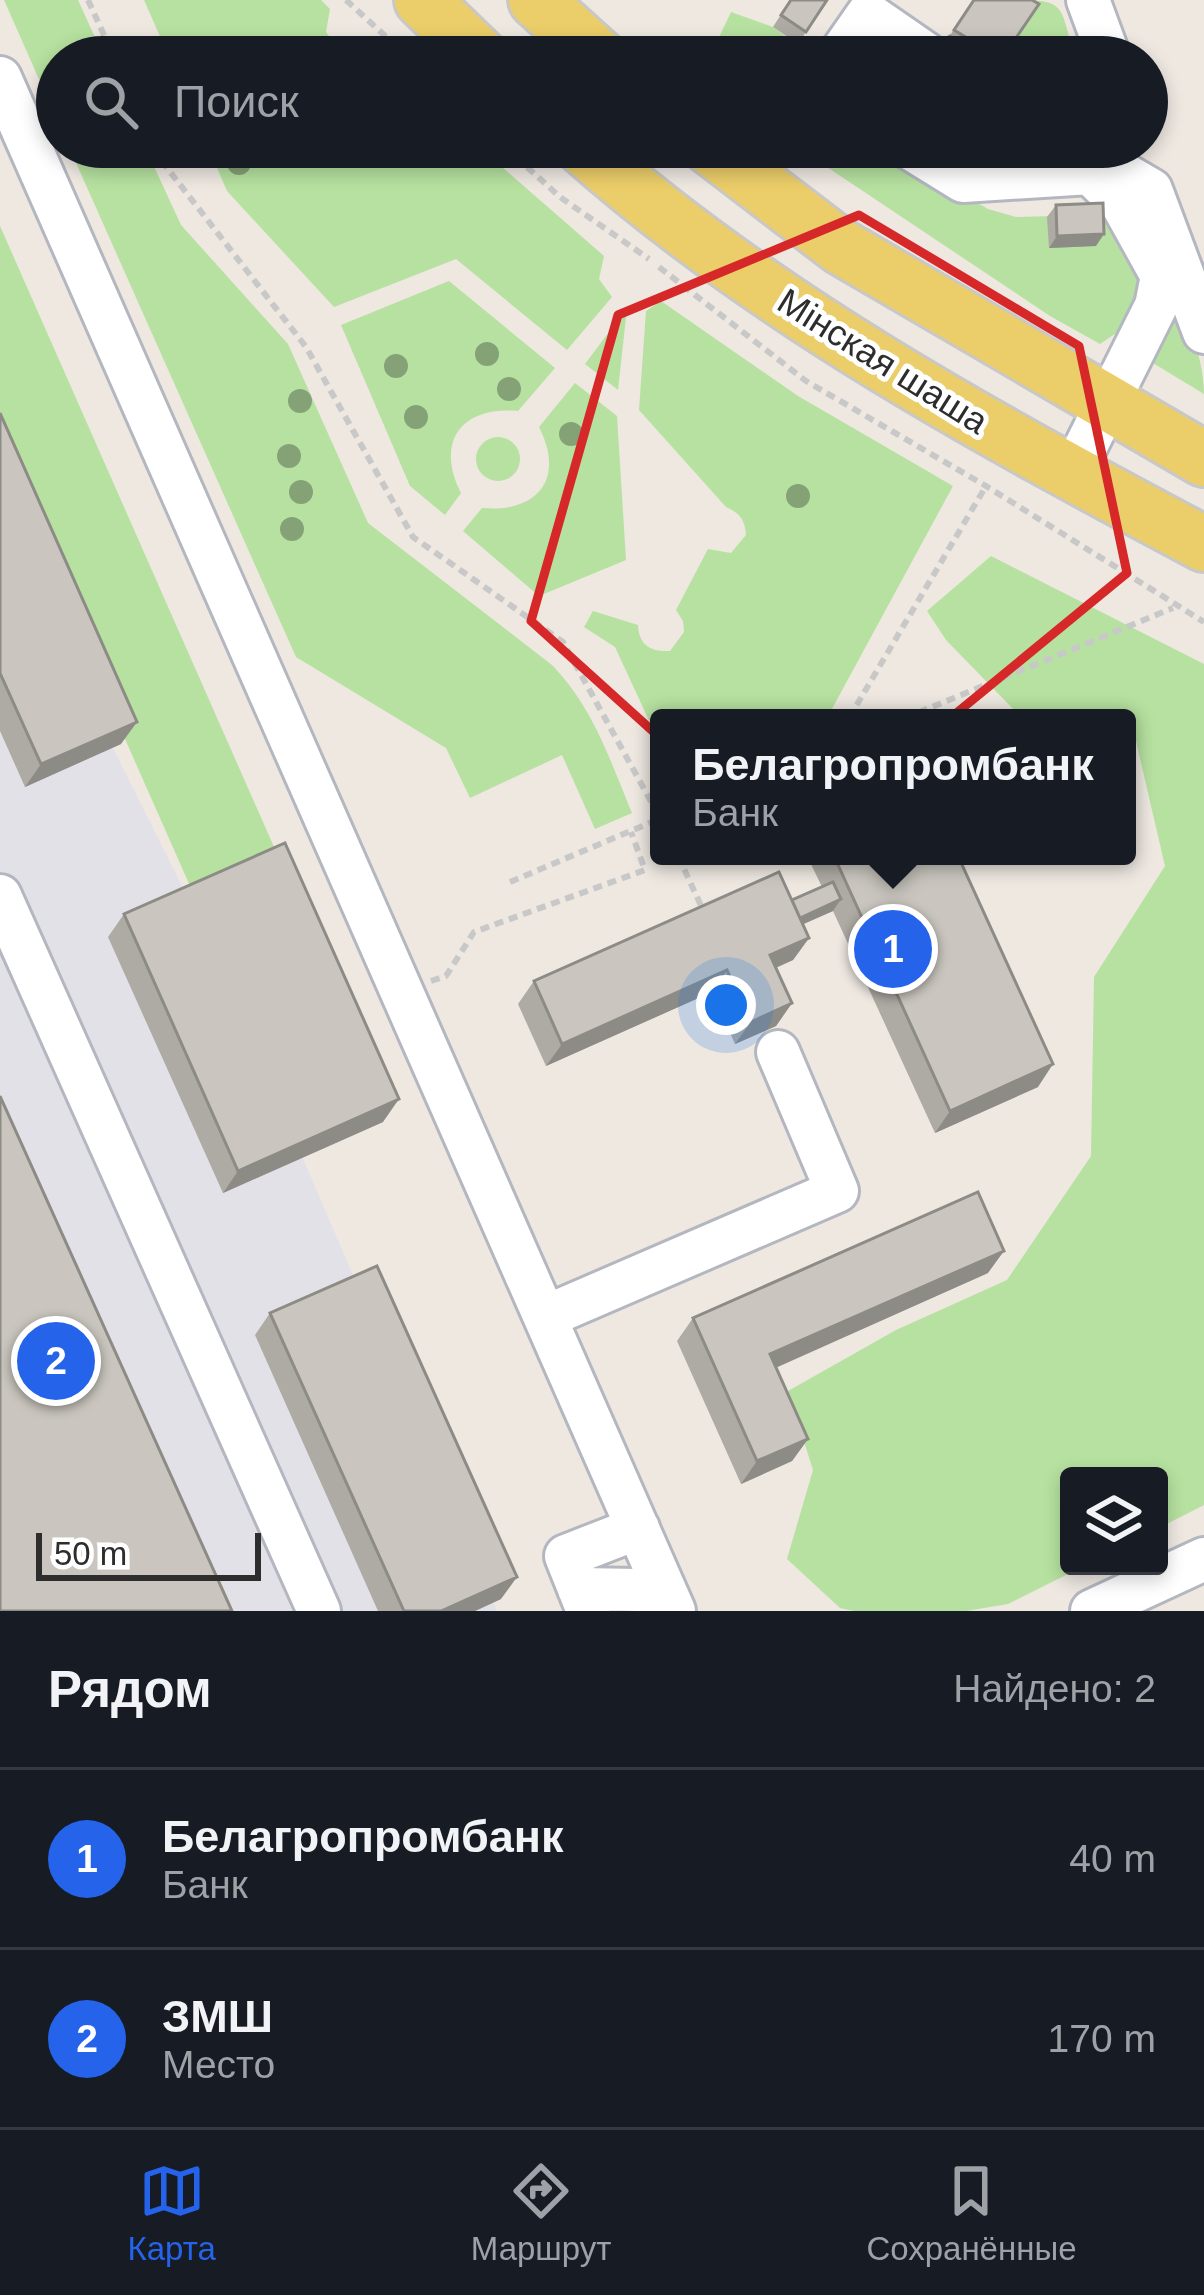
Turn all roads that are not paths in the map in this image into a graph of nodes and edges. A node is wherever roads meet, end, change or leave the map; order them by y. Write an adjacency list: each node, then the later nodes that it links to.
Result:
1 (422, 0): 5 (main road)
2 (536, 0): 6 (main road)
3 (1088, 0): 9 (lane)
4 (879, 7): 7 (lane); 8 (lane)
5 (459, 36)
6 (576, 36)
7 (855, 36)
8 (908, 36)
9 (1101, 36)
10 (0, 78): 11 (lane)
11 (36, 160)
12 (40, 168): 26 (lane)
13 (607, 168): 22 (main road, Мінская шаша)
14 (737, 168): 20 (main road, Мінская шаша)
15 (942, 168): 20 (lane)
16 (1114, 168): 18 (lane)
17 (1144, 168): 18 (lane)
18 (1151, 190): 19 (lane)
19 (1204, 332)
20 (1107, 405): 21 (main road, Мінская шаша); 22 (lane)
21 (1204, 459)
22 (1072, 474): 23 (main road, Мінская шаша)
23 (1204, 544)
24 (0, 896): 30 (lane)
25 (778, 1052): 26 (lane)
26 (544, 1316): 27 (lane)
27 (638, 1528): 29 (lane); 32 (lane)
28 (1204, 1558): 33 (lane)
29 (584, 1600): 31 (lane)
30 (319, 1611)
31 (646, 1611)
32 (674, 1611)
33 (1092, 1611)

